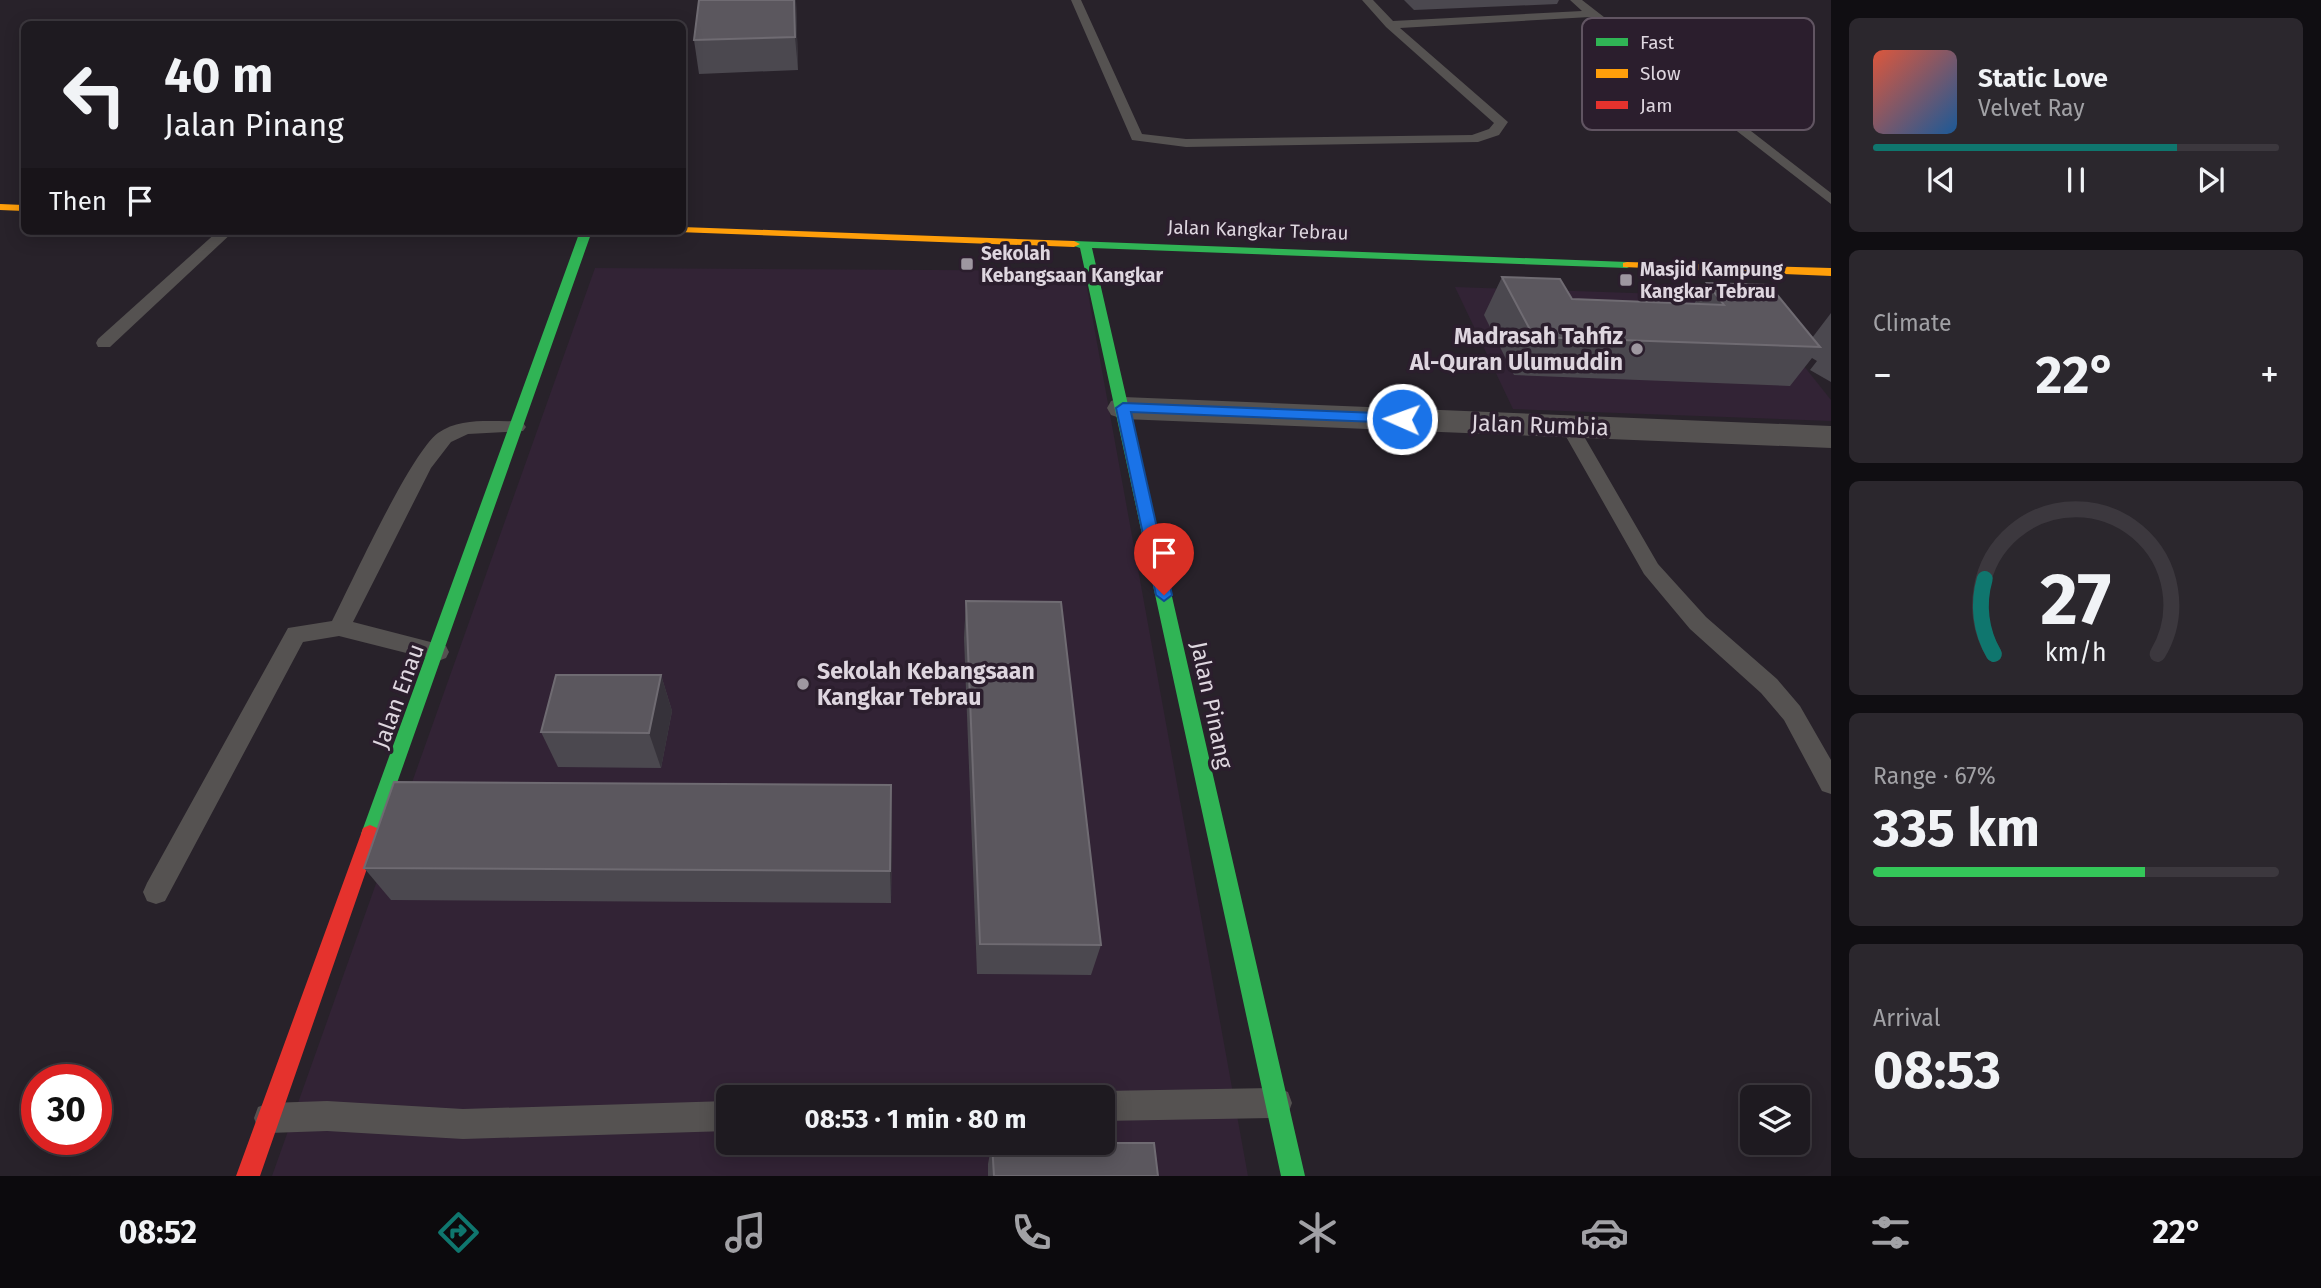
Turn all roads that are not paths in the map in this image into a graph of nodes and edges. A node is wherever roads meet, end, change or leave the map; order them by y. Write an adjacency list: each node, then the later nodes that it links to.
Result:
1 (1076, 0): 6 (lane)
2 (1367, 0): 6 (lane)
3 (1575, 0): 4 (lane)
4 (1590, 14): 5 (lane); 6 (lane)
5 (1595, 18)
6 (1390, 25)
7 (1740, 130): 8 (lane)
8 (1831, 200)
9 (0, 207): 10 (street)
10 (21, 208)
11 (686, 230): 14 (street, Jalan Kangkar Tebrau)
12 (223, 235): 16 (lane)
13 (585, 235): 19 (street, Jalan Enau)
14 (1085, 244): 15 (street, Jalan Kangkar Tebrau); 17 (street, Jalan Pinang)
15 (1831, 272)
16 (104, 343)
17 (1123, 408): 18 (street, Jalan Rumbia); 25 (street, Jalan Pinang)
18 (1569, 426): 20 (street, Jalan Rumbia); 23 (lane)
19 (517, 427): 21 (lane); 22 (street, Jalan Enau)
20 (1831, 437)
21 (339, 628): 22 (lane); 24 (lane)
22 (438, 652): 28 (street, Jalan Enau)
23 (1831, 783)
24 (156, 892)
25 (1277, 1103): 26 (lane); 30 (street, Jalan Pinang)
26 (1115, 1106)
27 (716, 1116): 28 (lane)
28 (269, 1118): 29 (street, Jalan Enau)
29 (248, 1176)
30 (1293, 1176)

